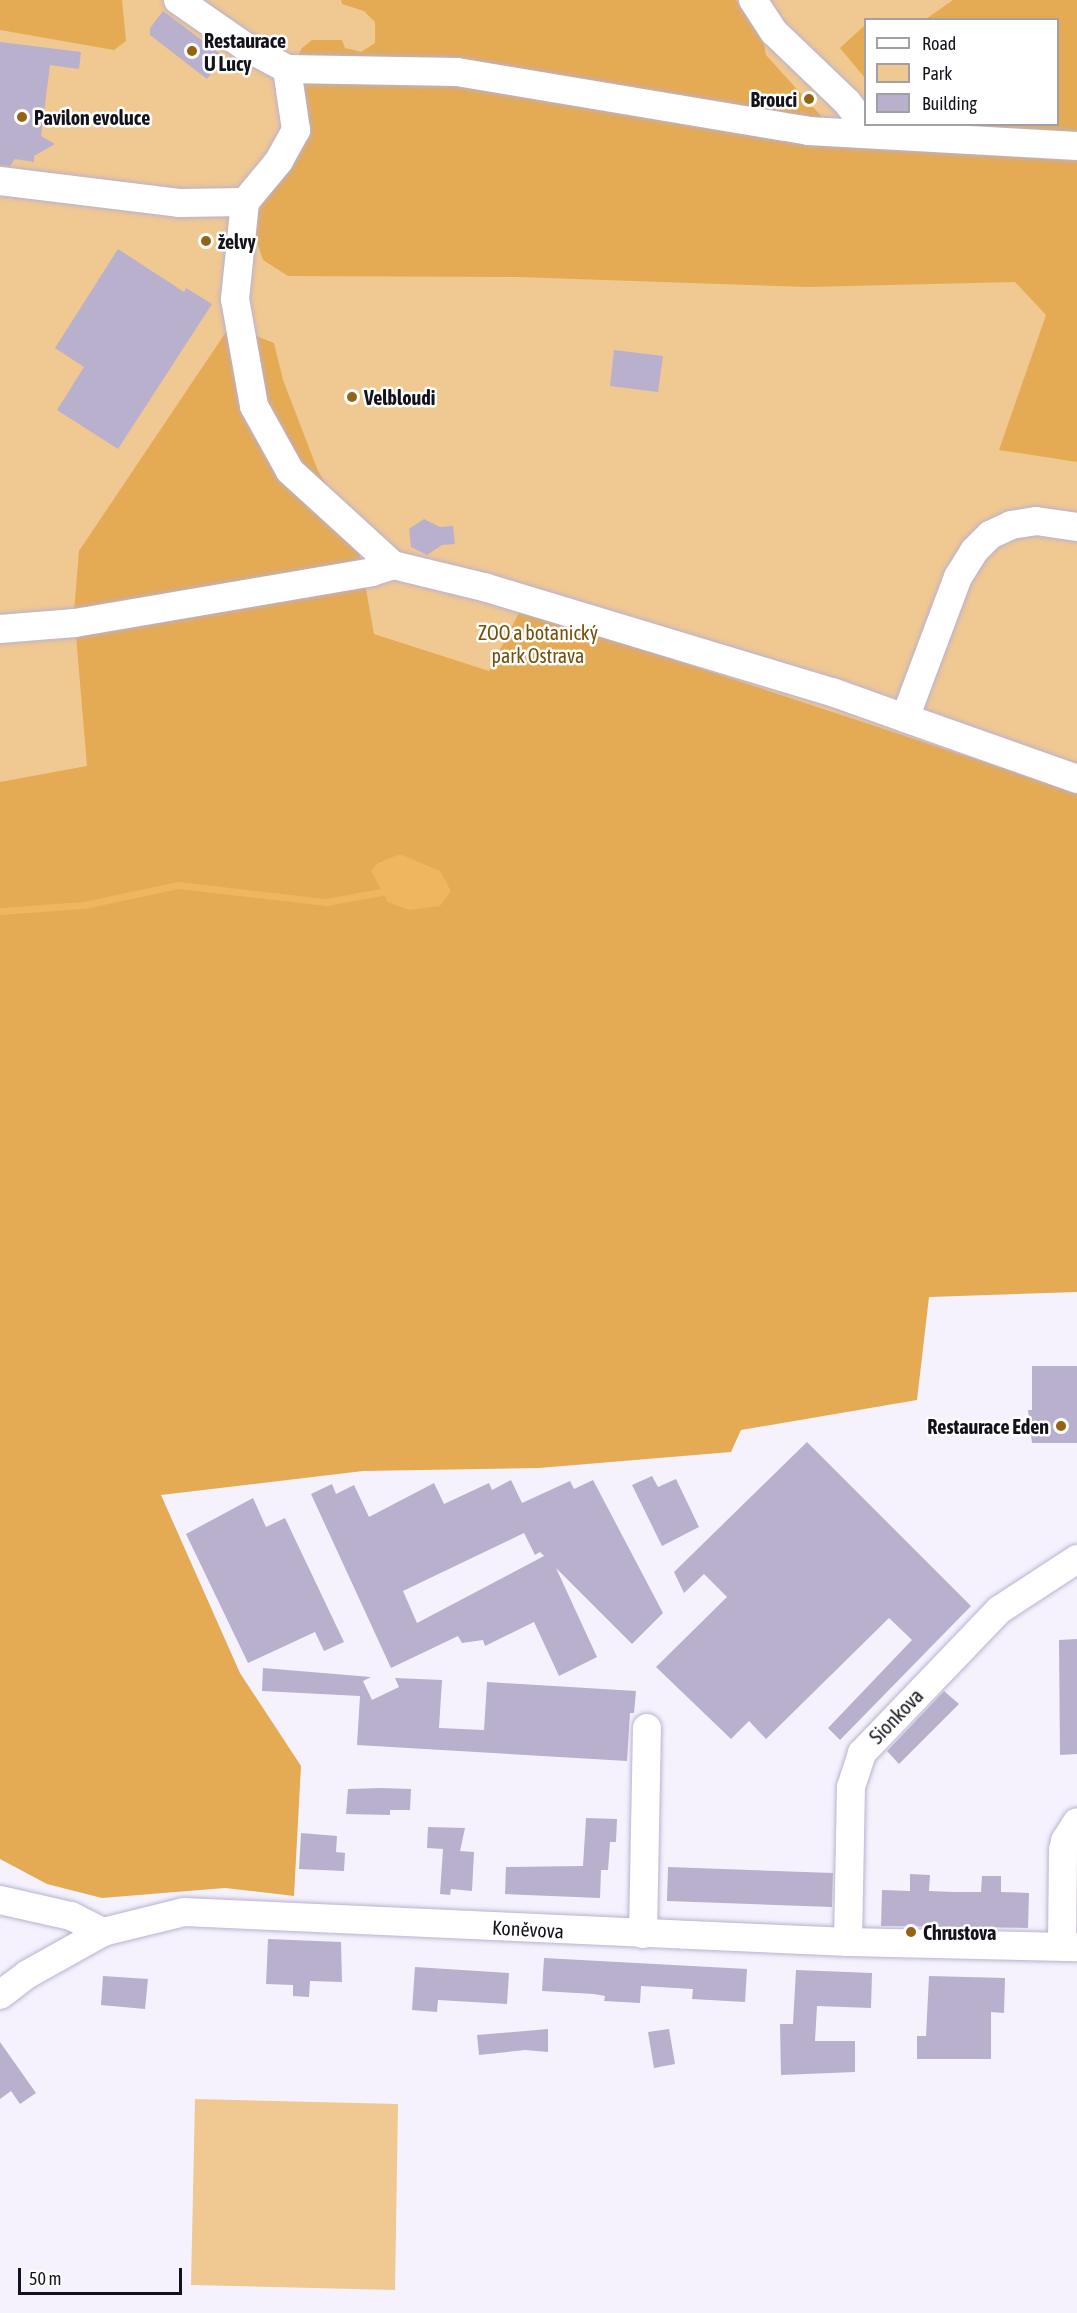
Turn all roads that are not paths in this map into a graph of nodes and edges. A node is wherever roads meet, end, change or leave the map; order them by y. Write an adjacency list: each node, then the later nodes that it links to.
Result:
1 (178, 0): 3 (street)
2 (753, 0): 4 (street)
3 (287, 69): 6 (street); 9 (street)
4 (864, 125)
5 (865, 126): 6 (street)
6 (870, 133): 7 (street)
7 (1077, 146)
8 (0, 181): 9 (street)
9 (245, 202): 11 (street)
10 (1077, 527): 13 (street)
11 (393, 565): 12 (street); 13 (street)
12 (0, 629)
13 (904, 718): 14 (street)
14 (1077, 779)
15 (1077, 1559): 21 (street, Sionkova)
16 (647, 1728): 20 (street)
17 (1077, 1822): 22 (street)
18 (0, 1900): 19 (street)
19 (103, 1932): 20 (street, Koněvova); 23 (street, Koněvova)
20 (643, 1934): 21 (street, Koněvova)
21 (848, 1942): 22 (street, Koněvova)
22 (1070, 1947)
23 (0, 1995)

